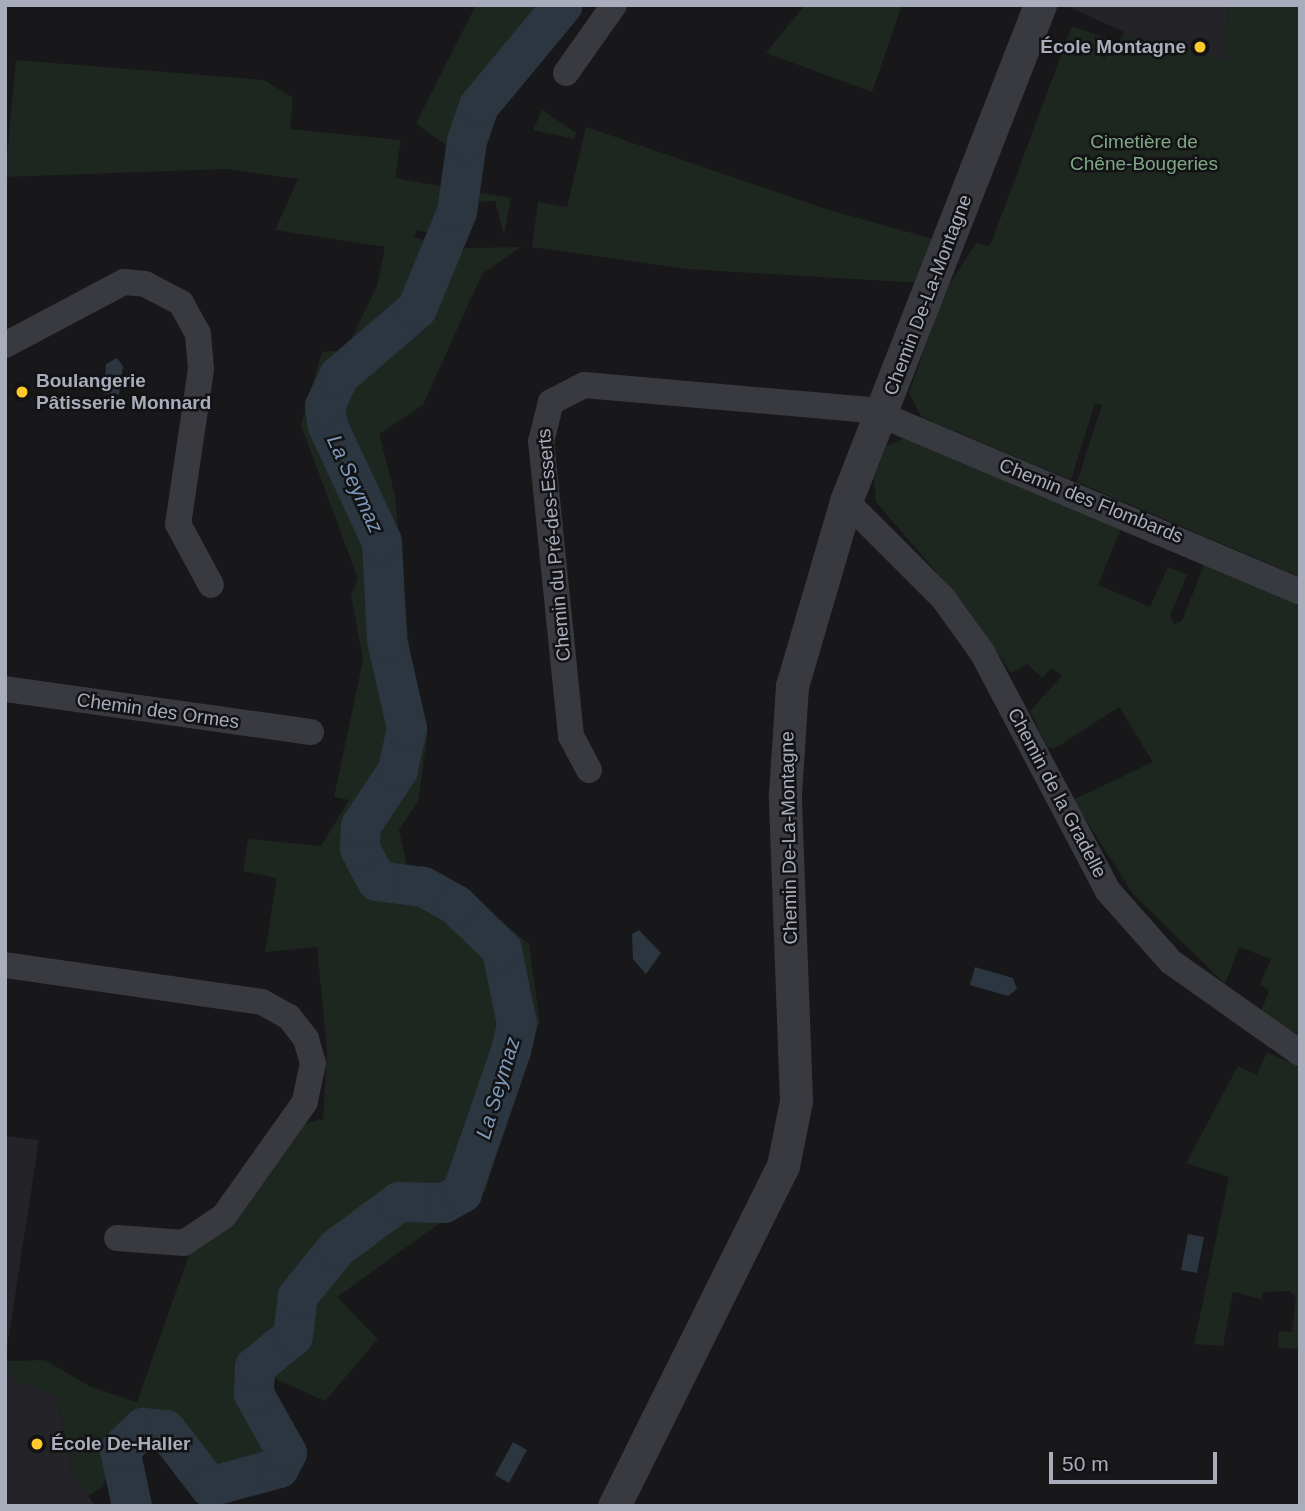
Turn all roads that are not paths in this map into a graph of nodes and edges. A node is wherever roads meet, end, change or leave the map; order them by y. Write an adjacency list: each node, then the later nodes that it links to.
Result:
1 (614, 5): 3 (street)
2 (1040, 5): 5 (street, Chemin De-La-Montagne)
3 (566, 73)
4 (5, 345): 7 (street)
5 (881, 414): 6 (street, Chemin De-La-Montagne); 8 (street, Chemin des Flombards); 11 (street, Chemin du Pré-des-Esserts)
6 (846, 501): 13 (street, Chemin de la Gradelle); 15 (street, Chemin De-La-Montagne)
7 (211, 585)
8 (1300, 592)
9 (5, 689): 10 (street, Chemin des Ormes)
10 (311, 732)
11 (589, 770)
12 (5, 965): 14 (street)
13 (1300, 1053)
14 (117, 1238)
15 (614, 1506)

